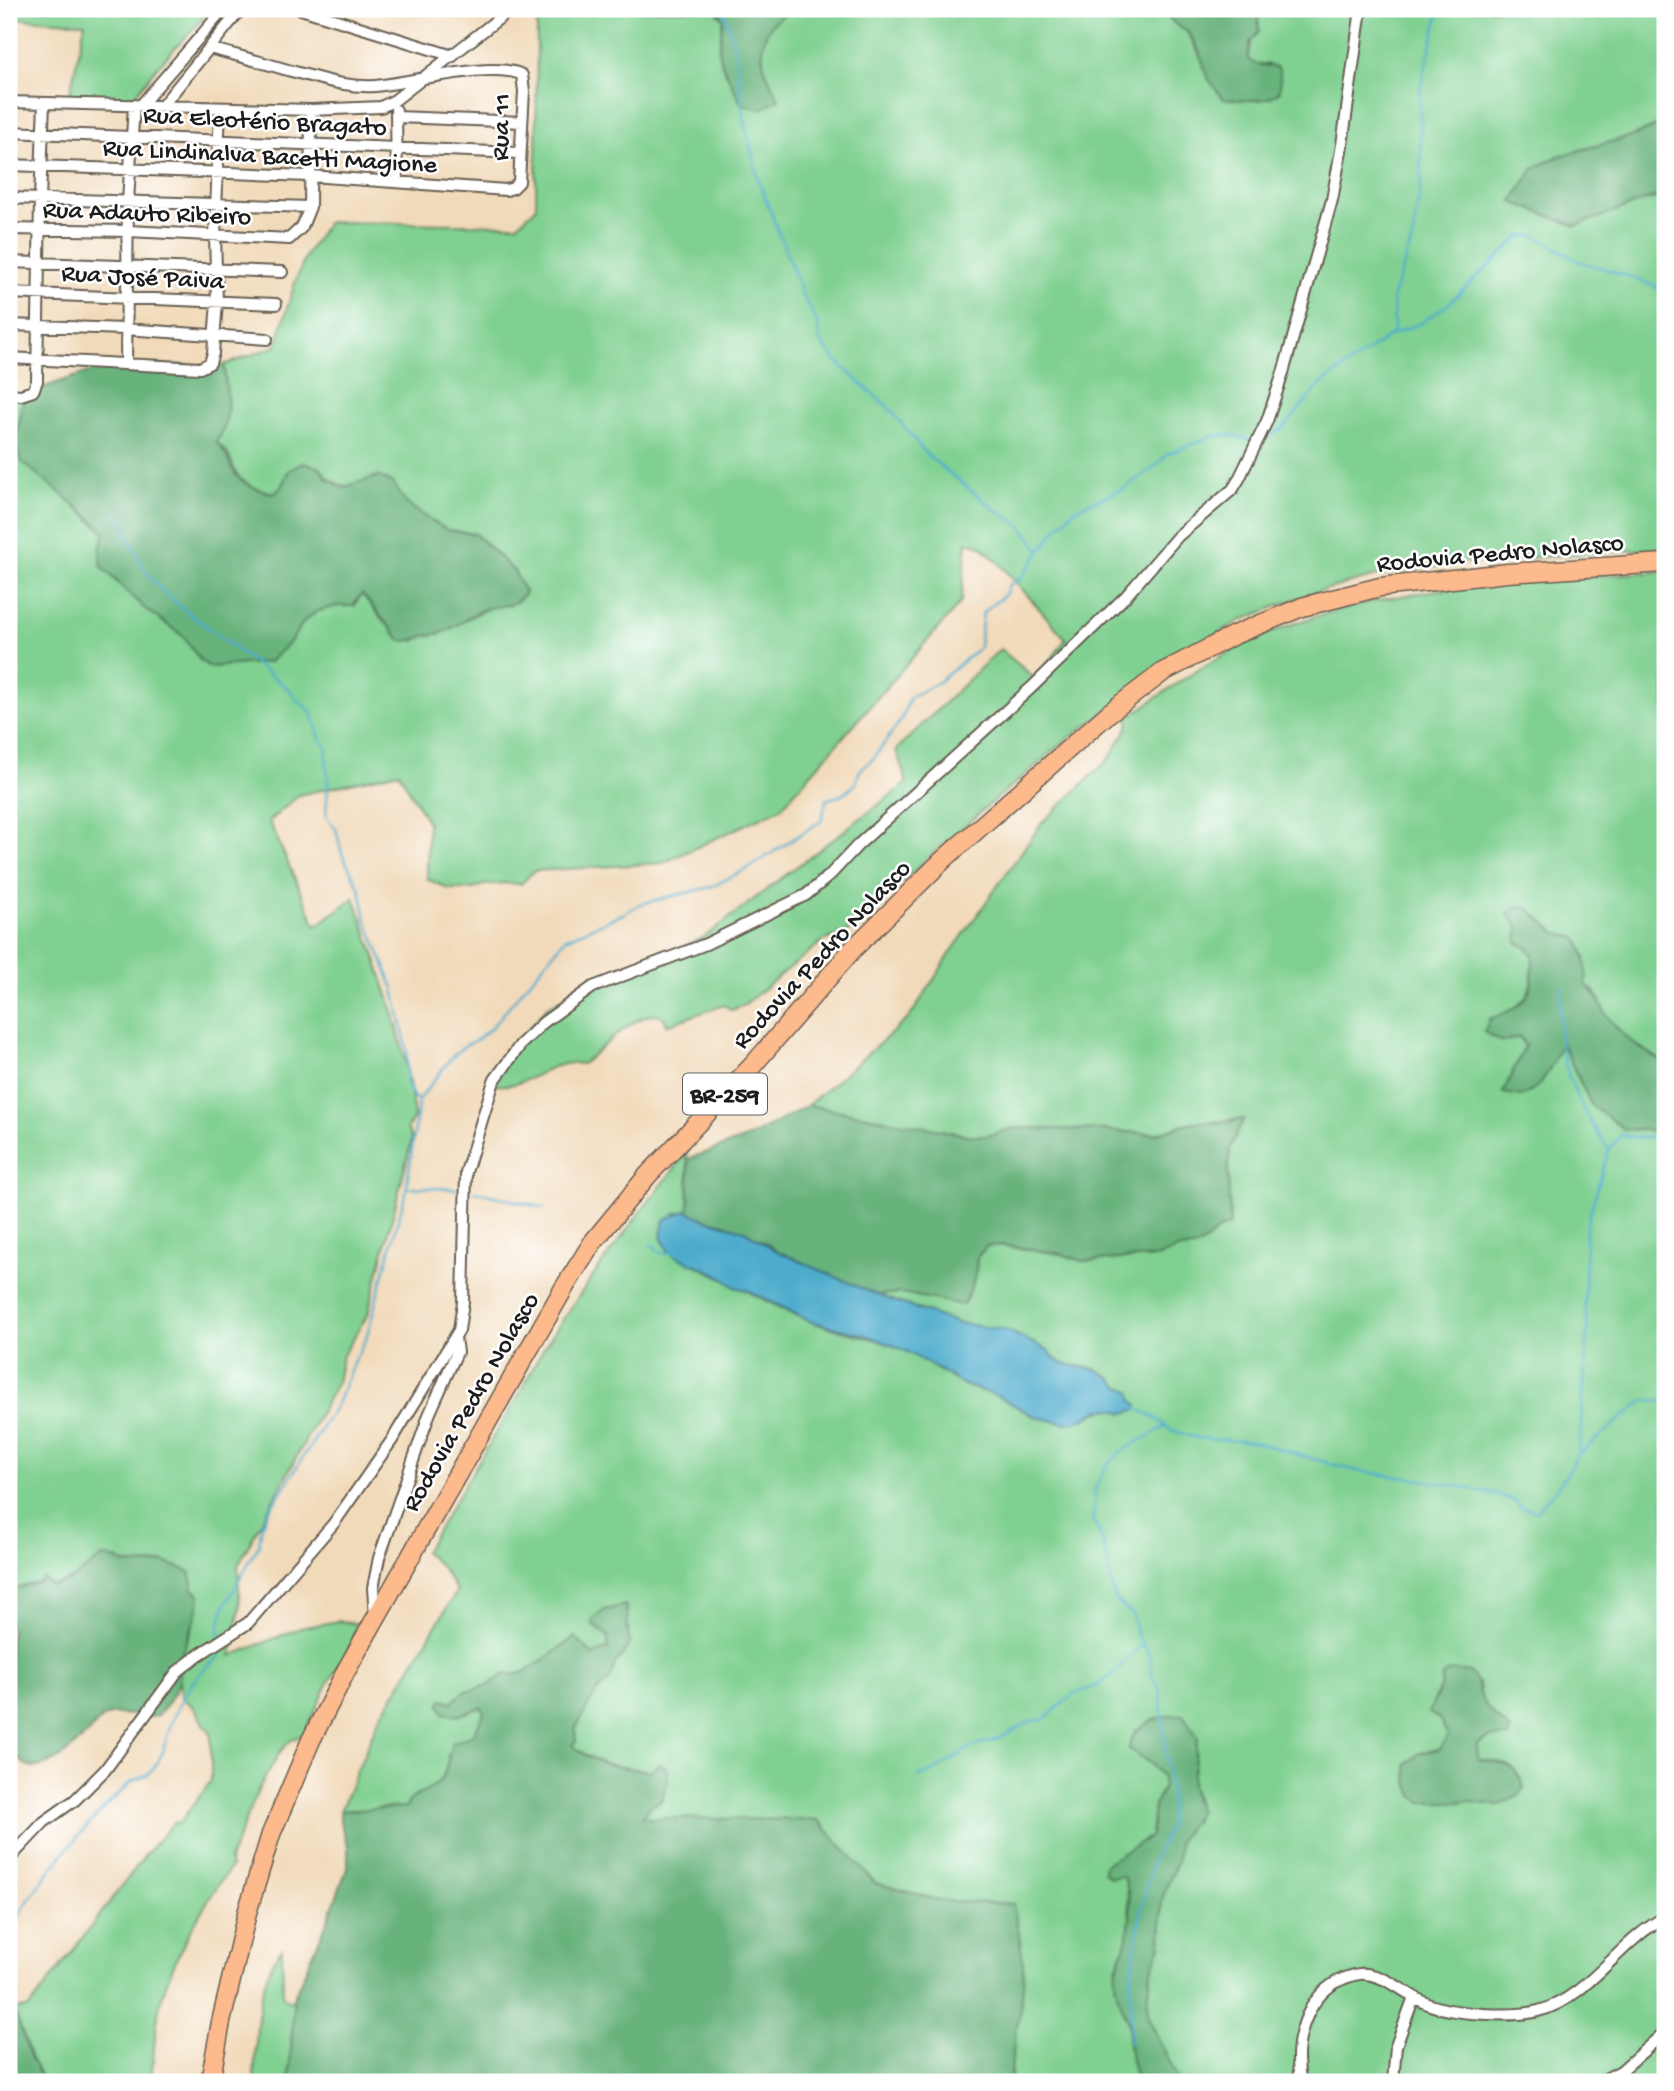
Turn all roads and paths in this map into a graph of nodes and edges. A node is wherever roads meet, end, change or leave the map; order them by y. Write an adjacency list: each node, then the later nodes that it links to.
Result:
1 (224, 9): 13 (street)
2 (241, 9): 7 (street)
3 (301, 9): 8 (street)
4 (496, 9): 6 (street)
5 (1361, 9): 62 (street)
6 (510, 11): 8 (street)
7 (209, 48): 9 (street); 14 (street)
8 (453, 56): 9 (street)
9 (419, 81): 10 (street); 18 (street, Rua 11)
10 (395, 100): 16 (street); 17 (street)
11 (9, 102): 12 (street)
12 (44, 103): 13 (street); 20 (street)
13 (138, 105): 14 (street); 21 (street)
14 (162, 106): 15 (street)
15 (220, 108): 16 (street); 22 (street)
16 (311, 110): 23 (street)
17 (397, 117): 18 (street); 24 (street)
18 (522, 122): 25 (street, Rua 11)
19 (9, 132): 20 (street, Rua Eleotério Bragato)
20 (43, 133): 21 (street, Rua Eleotério Bragato); 27 (street)
21 (131, 136): 22 (street, Rua Eleotério Bragato); 28 (street)
22 (219, 141): 23 (street, Rua Eleotério Bragato); 29 (street)
23 (310, 145): 24 (street, Rua Eleotério Bragato); 30 (street)
24 (397, 147): 25 (street, Rua Eleotério Bragato); 32 (street)
25 (520, 153): 31 (street, Rua 11)
26 (9, 165): 27 (street, Rua Lindinalva Bacetti Magione)
27 (41, 166): 28 (street, Rua Lindinalva Bacetti Magione); 34 (street)
28 (130, 169): 29 (street, Rua Lindinalva Bacetti Magione); 35 (street)
29 (218, 172): 30 (street, Rua Lindinalva Bacetti Magione); 36 (street)
30 (310, 176): 32 (street, Rua Lindinalva Bacetti Magione); 37 (street)
31 (520, 176): 32 (street, Rua Lindinalva Bacetti Magione)
32 (397, 182)
33 (9, 198): 34 (street)
34 (40, 199): 35 (street); 39 (street)
35 (128, 202): 36 (street); 40 (street)
36 (216, 203): 37 (street); 41 (street)
37 (310, 207): 41 (street, Rua Adauto Ribeiro)
38 (9, 229): 39 (street, Rua Adauto Ribeiro)
39 (40, 230): 40 (street, Rua Adauto Ribeiro); 43 (street)
40 (128, 231): 41 (street, Rua Adauto Ribeiro); 44 (street)
41 (215, 236): 45 (street)
42 (9, 262): 43 (street)
43 (39, 262): 44 (street); 48 (street)
44 (127, 266): 45 (street); 49 (street)
45 (216, 268): 46 (street); 50 (street)
46 (282, 272)
47 (9, 293): 48 (street, Rua José Paiva)
48 (38, 293): 49 (street, Rua José Paiva); 53 (street)
49 (126, 298): 50 (street, Rua José Paiva); 54 (street)
50 (217, 302): 51 (street, Rua José Paiva); 55 (street)
51 (276, 304)
52 (9, 326): 53 (street)
53 (37, 326): 54 (street); 58 (street)
54 (125, 329): 55 (street); 59 (street)
55 (214, 334): 56 (street); 59 (street)
56 (267, 339)
57 (9, 358): 58 (street)
58 (37, 359): 59 (street); 60 (street)
59 (126, 364)
60 (9, 394)
61 (1665, 563): 63 (highway, Rodovia Pedro Nolasco / BR-259)
62 (455, 1339): 63 (street); 64 (street)
63 (376, 1619): 69 (highway, Rodovia Pedro Nolasco / BR-259)
64 (9, 1859)
65 (1665, 1916): 66 (street)
66 (1414, 1997): 68 (street); 70 (street)
67 (1665, 2032): 71 (street)
68 (1394, 2081)
69 (210, 2082)
70 (1301, 2082)
71 (1600, 2082)

